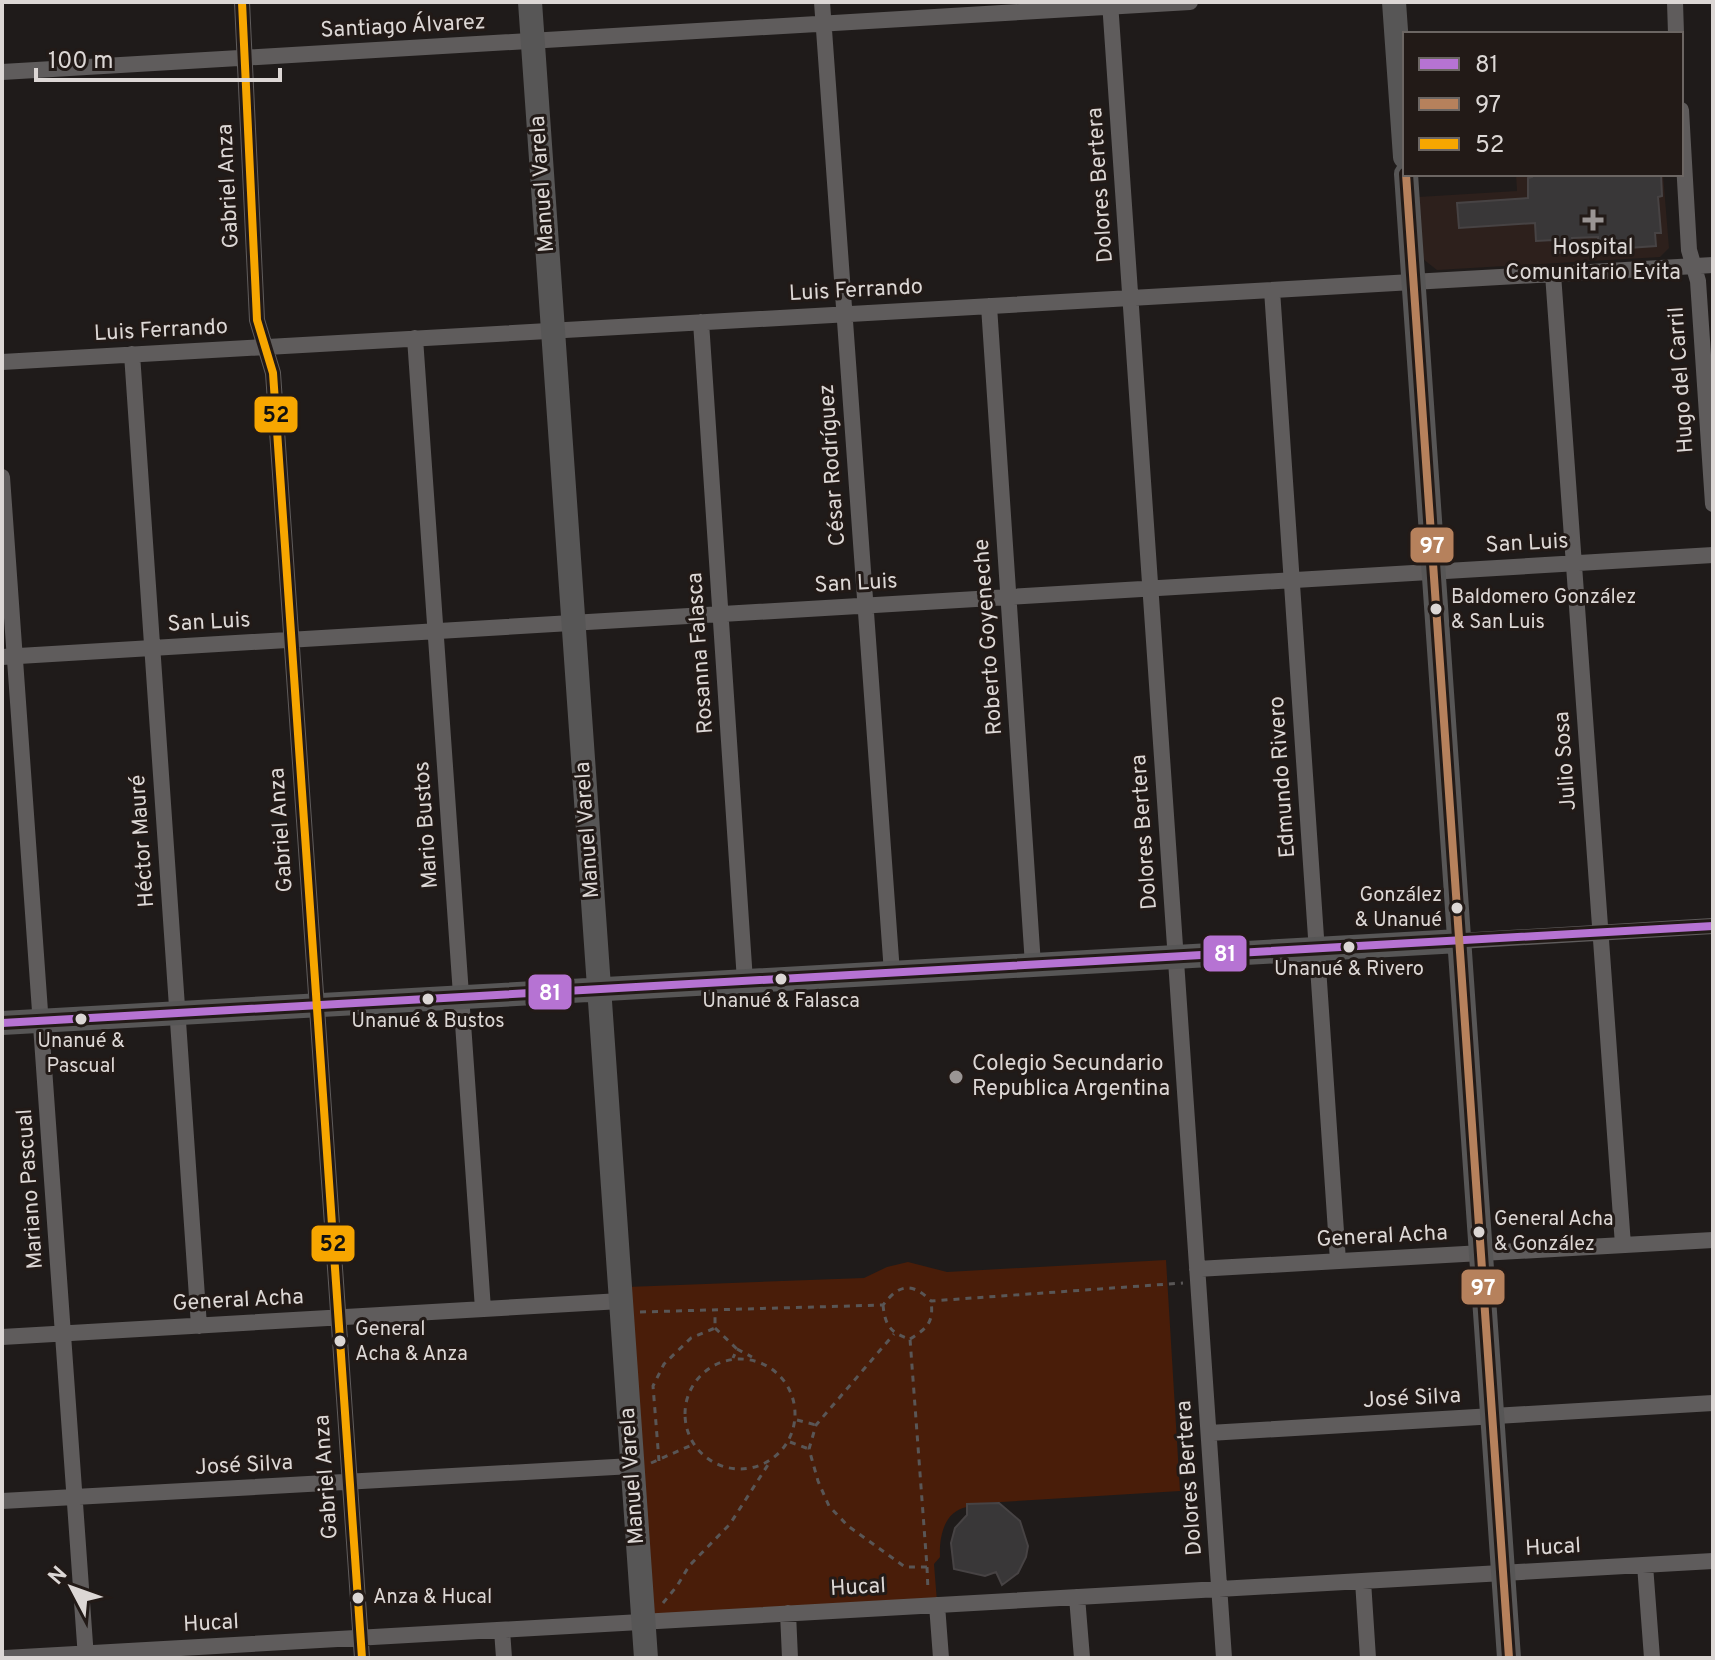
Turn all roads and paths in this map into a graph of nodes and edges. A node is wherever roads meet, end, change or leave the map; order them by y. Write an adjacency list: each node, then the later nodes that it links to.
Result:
1 (242, 2): 11 (street, Gabriel Anza)
2 (530, 2): 10 (street, Manuel Varela)
3 (822, 2): 8 (street, César Rodríguez)
4 (1190, 2): 7 (street, Santiago Álvarez)
5 (1394, 2): 13 (street)
6 (1675, 2): 9 (street)
7 (1110, 4): 8 (street, Santiago Álvarez); 21 (street, Dolores Bertera)
8 (823, 24): 10 (street, Santiago Álvarez); 23 (street, César Rodríguez)
9 (1676, 32)
10 (533, 42): 11 (street, Santiago Álvarez); 25 (street, Manuel Varela)
11 (245, 59): 12 (street, Santiago Álvarez); 27 (street, Gabriel Anza)
12 (2, 72)
13 (1403, 129)
14 (1683, 145): 17 (street, Hugo del Carril)
15 (1406, 176): 19 (street)
16 (1713, 265): 17 (street, Luis Ferrando)
17 (1693, 266): 18 (street, Luis Ferrando); 31 (street, Hugo del Carril)
18 (1553, 274): 19 (street, Luis Ferrando); 33 (street, Julio Sosa)
19 (1414, 282): 20 (street, Luis Ferrando); 34 (street)
20 (1272, 290): 21 (street, Luis Ferrando); 35 (street, Edmundo Rivero)
21 (1131, 298): 22 (street, Luis Ferrando); 36 (street, Dolores Bertera)
22 (989, 306): 23 (street, Luis Ferrando); 37 (street, Roberto Goyeneche)
23 (844, 314): 24 (street, Luis Ferrando); 38 (street, César Rodríguez)
24 (701, 322): 25 (street, Luis Ferrando); 39 (street, Rosanna Falasca)
25 (553, 330): 26 (street, Luis Ferrando); 40 (street, Manuel Varela)
26 (415, 338): 27 (street, Luis Ferrando); 41 (street, Mario Bustos)
27 (265, 347): 28 (street, Luis Ferrando); 42 (street, Gabriel Anza)
28 (132, 354): 29 (street, Luis Ferrando); 43 (street, Héctor Mauré)
29 (2, 362)
30 (2, 477): 44 (street, Mariano Pascual)
31 (1713, 504)
32 (1713, 555): 33 (street, San Luis)
33 (1574, 563): 34 (street, San Luis); 46 (street, Julio Sosa)
34 (1434, 572): 35 (street, San Luis); 47 (street)
35 (1291, 580): 36 (street, San Luis); 48 (street, Edmundo Rivero)
36 (1151, 588): 37 (street, San Luis); 49 (street, Dolores Bertera)
37 (1008, 597): 38 (street, San Luis); 50 (street, Roberto Goyeneche)
38 (866, 606): 39 (street, San Luis); 51 (street, César Rodríguez)
39 (721, 614): 40 (street, San Luis); 52 (street, Rosanna Falasca)
40 (573, 623): 41 (street, San Luis); 53 (street, Manuel Varela)
41 (435, 631): 42 (street, San Luis); 54 (street, Mario Bustos)
42 (291, 640): 43 (street, San Luis); 55 (street, Gabriel Anza)
43 (152, 648): 44 (street, San Luis); 56 (street, Héctor Mauré)
44 (8, 657): 57 (street, Mariano Pascual)
45 (1713, 926): 46 (street)
46 (1600, 933): 47 (street); 60 (street, Julio Sosa)
47 (1459, 941): 48 (street); 61 (street)
48 (1316, 949): 49 (street); 62 (street, Edmundo Rivero)
49 (1176, 956): 50 (street); 63 (street, Dolores Bertera)
50 (1033, 965): 51 (street)
51 (892, 973): 52 (street)
52 (745, 981): 53 (street)
53 (599, 989): 54 (street); 66 (street, Manuel Varela)
54 (461, 997): 55 (street); 67 (street, Mario Bustos)
55 (316, 1005): 56 (street); 69 (street, Gabriel Anza)
56 (177, 1013): 57 (street); 70 (street, Héctor Mauré)
57 (41, 1021): 58 (street); 72 (street, Mariano Pascual)
58 (2, 1023)
59 (1713, 1240): 60 (street, General Acha)
60 (1623, 1245): 61 (street, General Acha)
61 (1481, 1253): 62 (street, General Acha); 80 (street)
62 (1338, 1261): 63 (street, General Acha)
63 (1198, 1276): 64 (path); 83 (street, Dolores Bertera)
64 (931, 1301): 65 (path); 75 (path)
65 (883, 1305): 68 (path); 73 (path)
66 (630, 1307): 67 (street, General Acha); 68 (path); 88 (street, Manuel Varela)
67 (483, 1309): 69 (street, General Acha)
68 (715, 1309): 71 (path)
69 (338, 1318): 70 (street, General Acha); 91 (street, Gabriel Anza)
70 (199, 1326): 72 (street, General Acha)
71 (715, 1328): 76 (path); 85 (path)
72 (63, 1333): 74 (street, General Acha); 92 (street, Mariano Pascual)
73 (894, 1334): 75 (path); 82 (path)
74 (2, 1337)
75 (910, 1339): 86 (path)
76 (737, 1349): 77 (path); 78 (path)
77 (733, 1358): 78 (path); 85 (path)
78 (755, 1359): 81 (path)
79 (1713, 1403): 80 (street, José Silva)
80 (1492, 1416): 83 (street, José Silva); 96 (street)
81 (796, 1420): 82 (path); 84 (path)
82 (816, 1425): 86 (path)
83 (1209, 1433): 98 (street, Dolores Bertera)
84 (789, 1442): 86 (path); 87 (path)
85 (694, 1444): 89 (path)
86 (809, 1449)
87 (772, 1459): 89 (path); 90 (path)
88 (632, 1466): 91 (street, José Silva); 102 (street, Manuel Varela)
89 (753, 1469): 90 (path)
90 (762, 1472): 102 (path)
91 (349, 1482): 92 (street, José Silva); 104 (street, Gabriel Anza)
92 (75, 1497): 93 (street, José Silva); 106 (street, Mariano Pascual)
93 (2, 1501)
94 (1713, 1561): 95 (street, Hucal)
95 (1645, 1565): 96 (street, Hucal); 117 (street)
96 (1503, 1573): 97 (street, Hucal); 116 (street)
97 (1363, 1581): 98 (street, Hucal); 115 (street)
98 (1219, 1589): 99 (street, Hucal); 114 (street, Dolores Bertera)
99 (1077, 1597): 100 (street, Hucal); 113 (street)
100 (937, 1605): 101 (street, Hucal); 112 (street)
101 (788, 1613): 102 (street, Hucal); 111 (street)
102 (649, 1617): 103 (street, Hucal); 110 (street, Manuel Varela)
103 (502, 1630): 104 (street, Hucal); 109 (street)
104 (360, 1638): 105 (street, Hucal); 108 (street, Gabriel Anza)
105 (225, 1652): 106 (street, Hucal)
106 (86, 1656): 107 (street, Hucal)
107 (5, 1658)
108 (362, 1658)
109 (504, 1658)
110 (646, 1658)
111 (790, 1658)
112 (941, 1658)
113 (1082, 1658)
114 (1224, 1658)
115 (1368, 1658)
116 (1509, 1658)
117 (1652, 1658)

